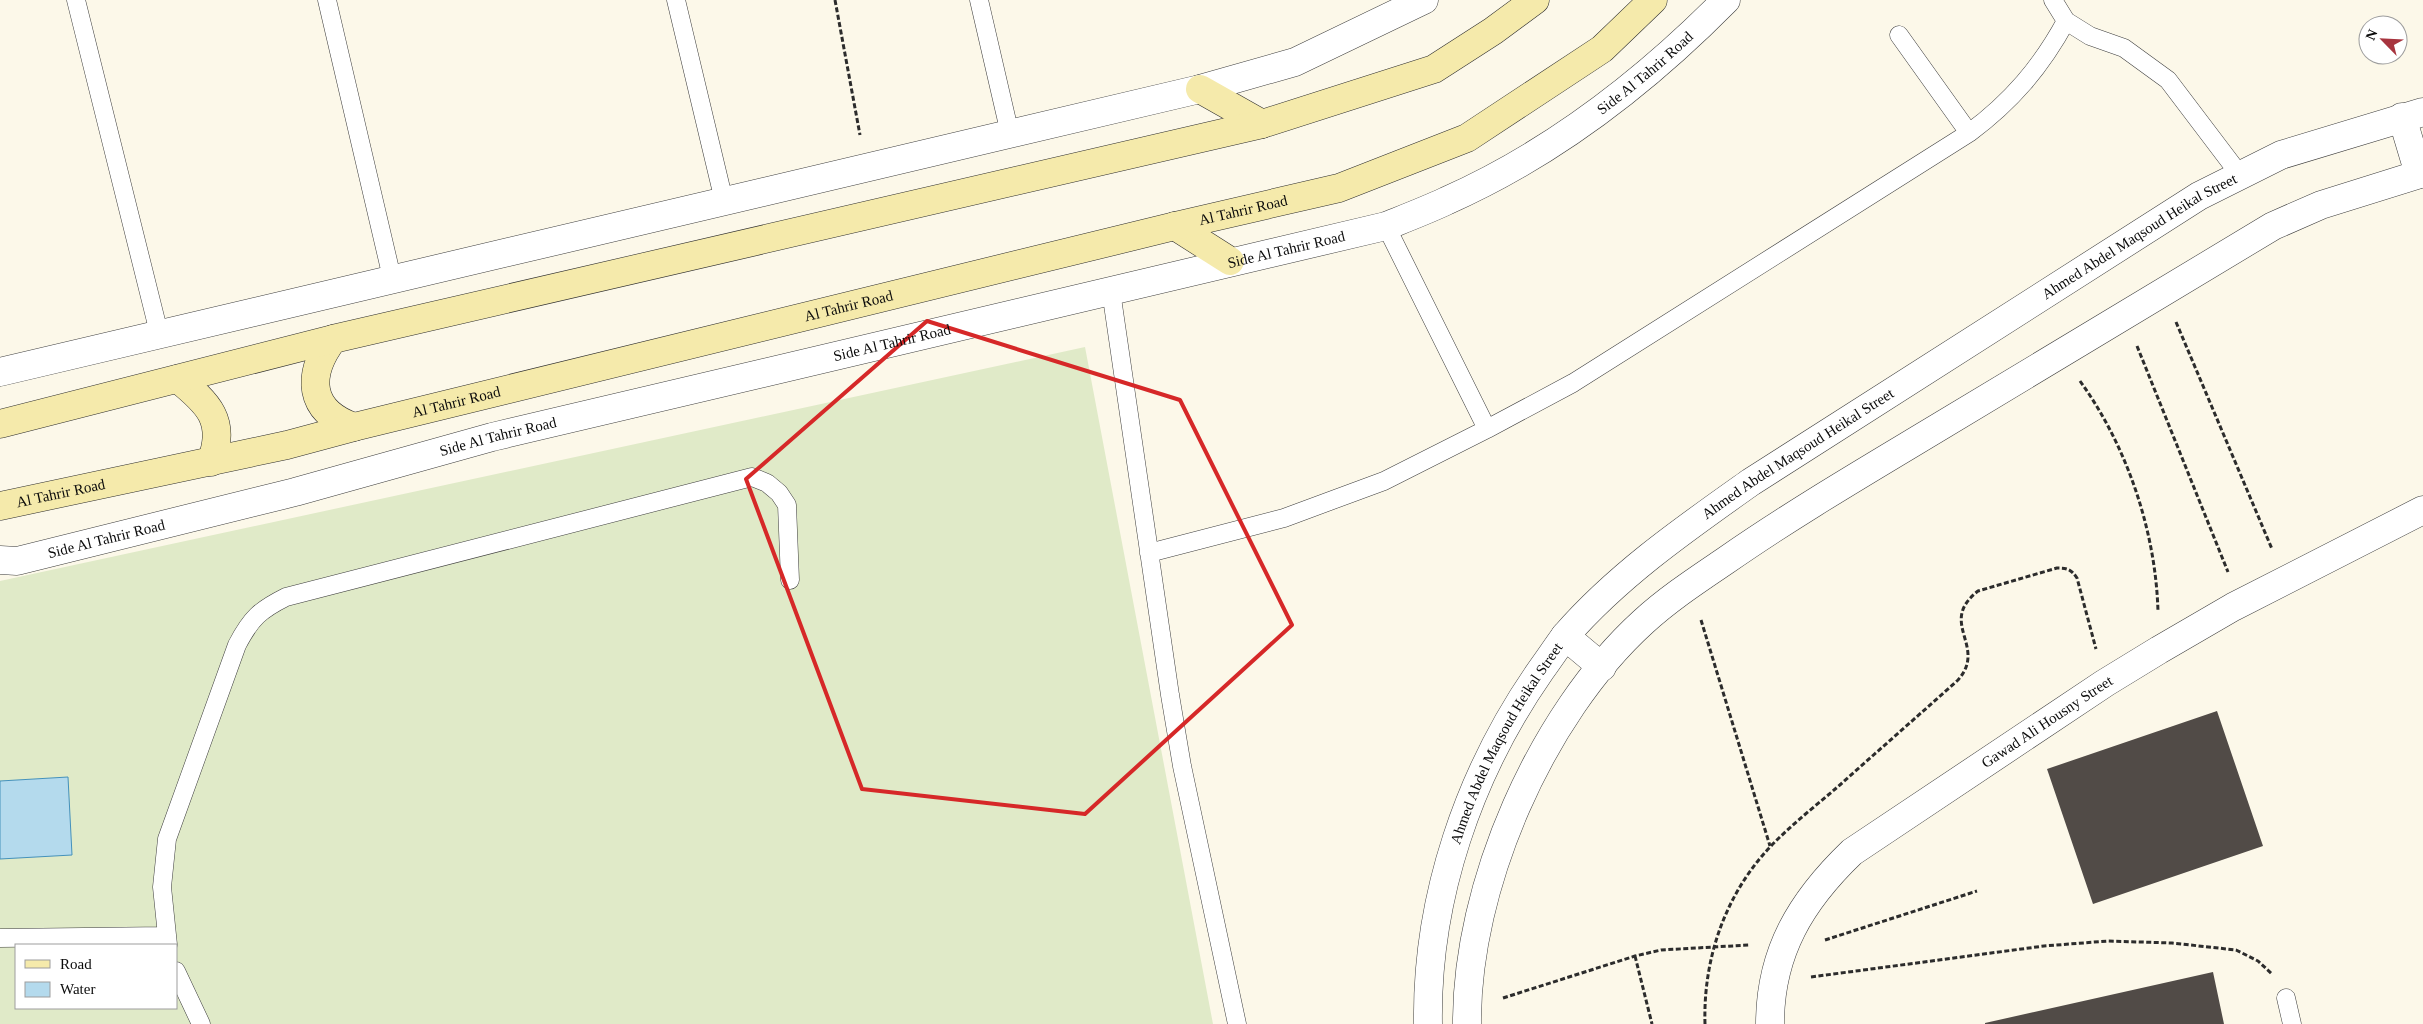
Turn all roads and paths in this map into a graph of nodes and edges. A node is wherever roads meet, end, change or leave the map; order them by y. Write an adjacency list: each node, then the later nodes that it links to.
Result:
1 (76, 0): 29 (lane)
2 (327, 0): 25 (lane)
3 (676, 0): 21 (lane)
4 (835, 0): 18 (path)
5 (980, 0): 17 (lane)
6 (1424, 0): 13 (street)
7 (1535, 0): 15 (street)
8 (1653, 0): 22 (street, Al Tahrir Road)
9 (1726, 0): 23 (street, Side Al Tahrir Road)
10 (2053, 0): 11 (lane)
11 (2066, 21): 16 (lane); 20 (lane)
12 (1899, 35): 16 (lane)
13 (1200, 89): 15 (street); 17 (street)
14 (2412, 114): 19 (street); 20 (street, Ahmed Abdel Maqsoud Heikal Street)
15 (1262, 124): 30 (street)
16 (1969, 133): 36 (lane)
17 (1010, 134): 18 (street)
18 (866, 167): 21 (street)
19 (2421, 173): 27 (street)
20 (2240, 175): 46 (street, Ahmed Abdel Maqsoud Heikal Street)
21 (724, 201): 25 (street)
22 (1174, 226): 24 (street); 35 (street, Al Tahrir Road)
23 (1386, 226): 24 (street, Side Al Tahrir Road); 36 (lane)
24 (1230, 261): 26 (street, Side Al Tahrir Road)
25 (392, 278): 29 (street)
26 (1111, 291): 40 (lane); 41 (street, Side Al Tahrir Road)
27 (2163, 292): 28 (street); 43 (path)
28 (2124, 316): 31 (street); 45 (path)
29 (159, 333): 32 (street)
30 (333, 339): 33 (street); 35 (street)
31 (2061, 354): 44 (street); 47 (path)
32 (0, 372)
33 (178, 379): 34 (street); 37 (street)
34 (0, 424)
35 (354, 427): 37 (street, Al Tahrir Road)
36 (1487, 429): 40 (lane)
37 (211, 462): 38 (street, Al Tahrir Road)
38 (0, 506)
39 (2423, 510): 43 (street, Gawad Ali Housny Street)
40 (1149, 553): 62 (lane)
41 (0, 560)
42 (790, 580): 53 (lane)
43 (2286, 581): 45 (street, Gawad Ali Housny Street)
44 (1690, 585): 48 (street); 50 (path)
45 (2241, 604): 47 (street, Gawad Ali Housny Street)
46 (1565, 636): 48 (street); 63 (street, Ahmed Abdel Maqsoud Heikal Street)
47 (2159, 650): 49 (street, Gawad Ali Housny Street)
48 (1602, 667): 60 (street)
49 (2104, 683): 50 (path); 55 (street, Gawad Ali Housny Street)
50 (1770, 846): 54 (path)
51 (1977, 891): 55 (path)
52 (0, 938): 53 (lane)
53 (167, 940)
54 (1714, 946): 55 (path); 56 (path); 65 (path)
55 (1784, 949): 58 (street, Gawad Ali Housny Street)
56 (1635, 956): 60 (path); 64 (path)
57 (178, 976): 61 (lane)
58 (1774, 982): 59 (path); 66 (street, Gawad Ali Housny Street)
59 (2286, 998): 67 (lane)
60 (1467, 1017)
61 (201, 1024)
62 (1237, 1024)
63 (1428, 1024)
64 (1652, 1024)
65 (1705, 1024)
66 (1770, 1024)
67 (2292, 1024)

